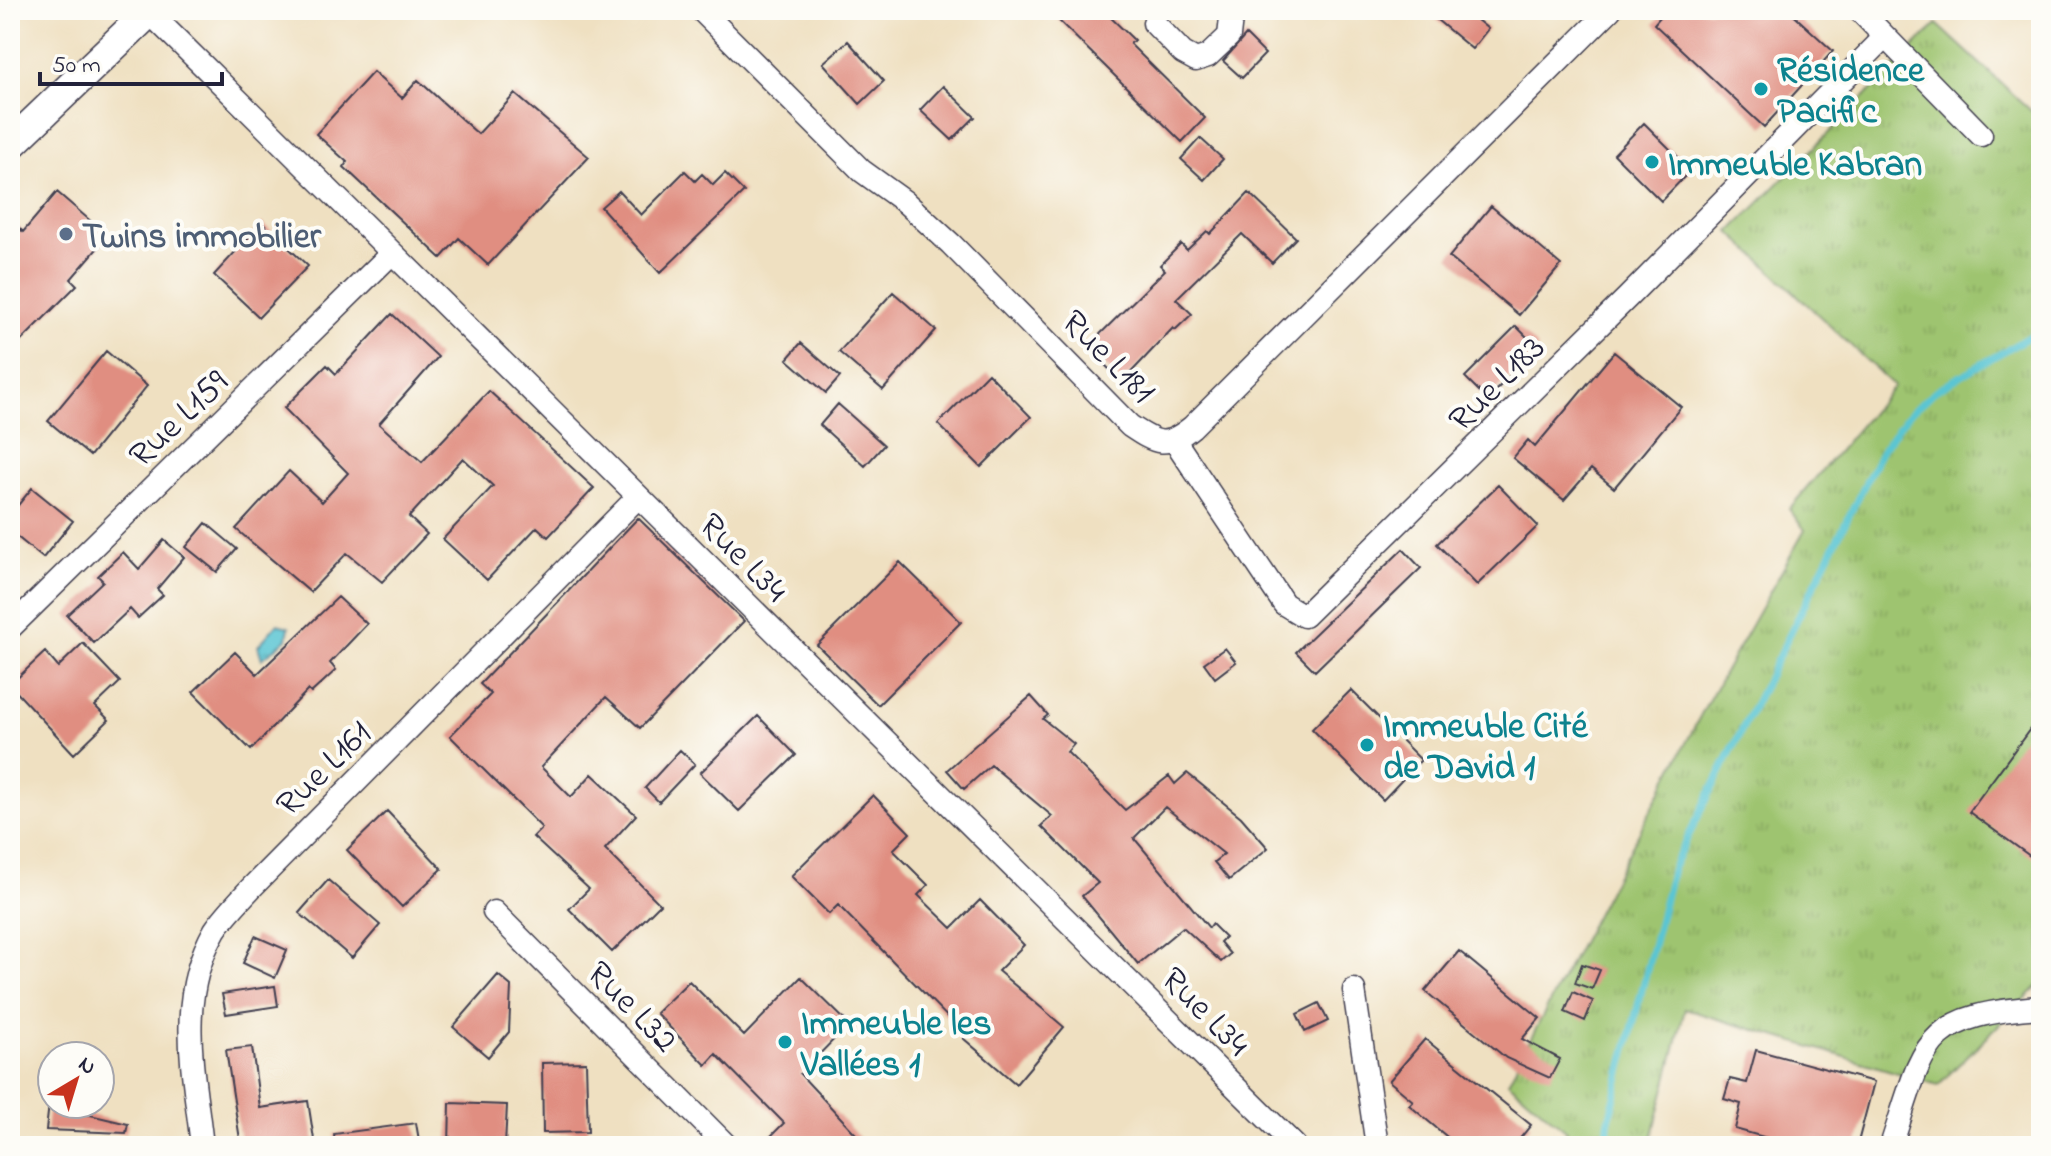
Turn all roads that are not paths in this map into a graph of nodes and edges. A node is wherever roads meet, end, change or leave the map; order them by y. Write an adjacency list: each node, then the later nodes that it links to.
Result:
1 (701, 10): 11 (street, Rue L181)
2 (1232, 10): 6 (street)
3 (1610, 10): 11 (street, Rue L181)
4 (1859, 10): 7 (street)
5 (147, 11): 9 (street); 10 (street, Rue L34)
6 (1154, 23)
7 (1885, 37): 8 (street); 11 (street, Rue L183)
8 (1981, 135)
9 (10, 145)
10 (392, 253): 12 (street, Rue L34); 13 (street, Rue L159)
11 (1175, 441)
12 (637, 498): 17 (street, Rue L161); 19 (street, Rue L34)
13 (10, 628)
14 (494, 912): 18 (street, Rue L32)
15 (1354, 990): 20 (street)
16 (2041, 1007): 21 (street)
17 (202, 1146)
18 (727, 1146)
19 (1295, 1146)
20 (1377, 1146)
21 (1891, 1146)

